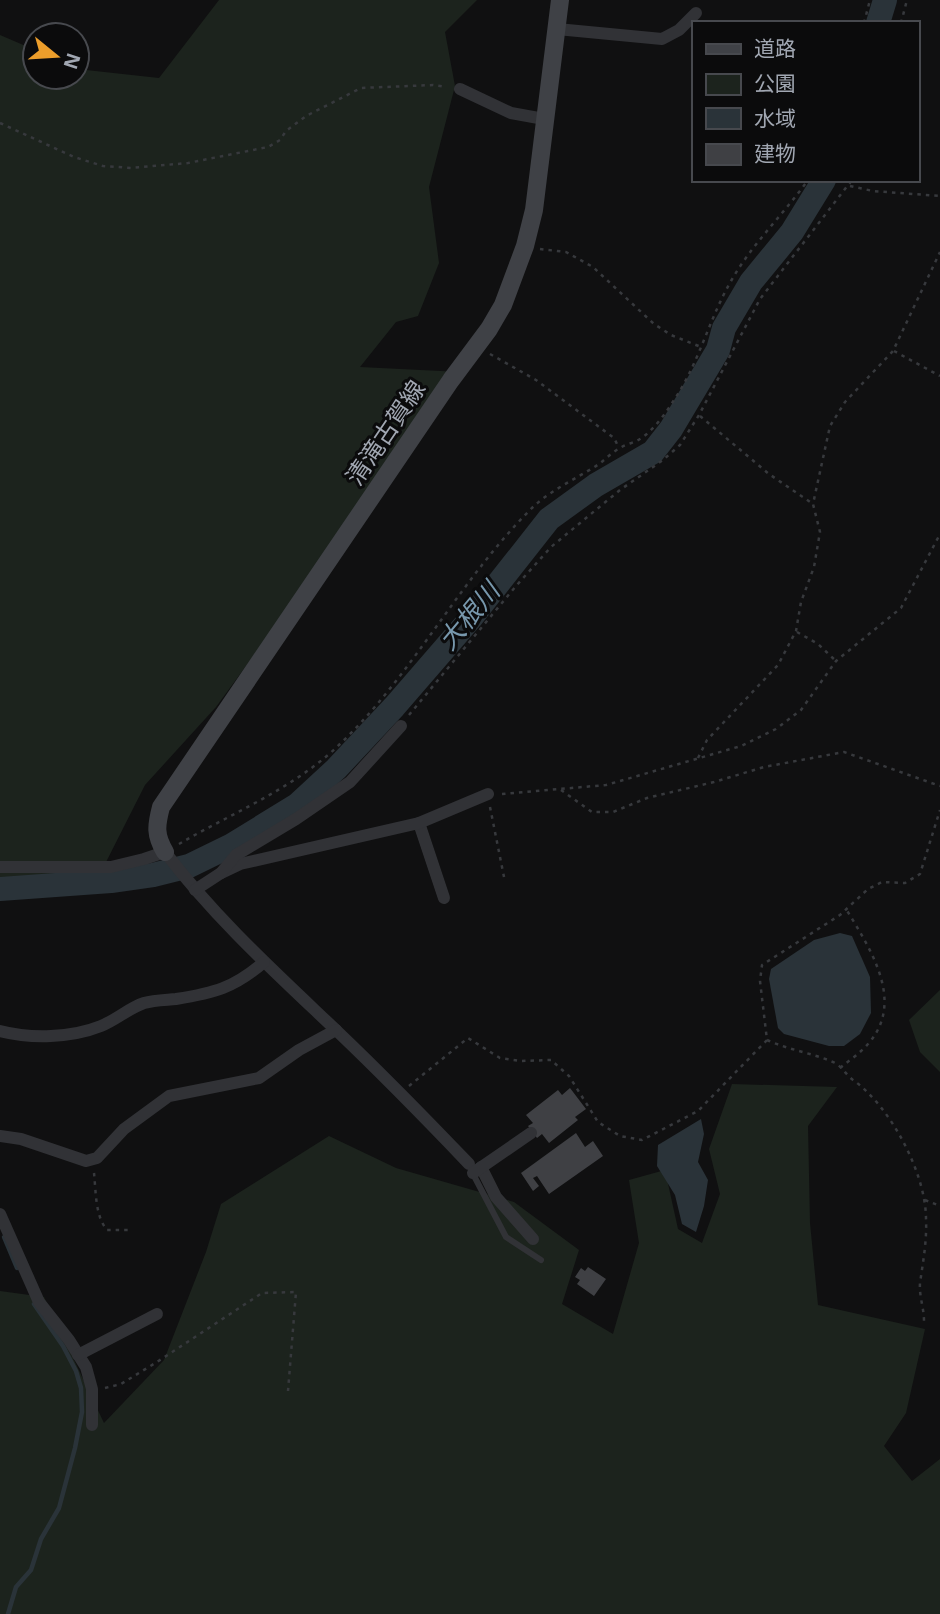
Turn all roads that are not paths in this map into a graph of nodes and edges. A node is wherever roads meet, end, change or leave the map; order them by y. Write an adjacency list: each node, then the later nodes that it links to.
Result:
1 (560, 0): 3 (main road, 清滝古賀線)
2 (696, 13): 3 (street)
3 (556, 29): 5 (main road, 清滝古賀線)
4 (460, 89): 5 (street)
5 (544, 119): 9 (main road, 清滝古賀線)
6 (401, 726): 11 (street)
7 (488, 794): 8 (street)
8 (419, 823): 11 (street); 13 (street)
9 (165, 852): 10 (street); 12 (street)
10 (0, 867)
11 (221, 873): 12 (street)
12 (195, 890): 14 (street)
13 (444, 898)
14 (264, 962): 15 (street); 16 (street)
15 (336, 1030): 18 (street); 19 (street)
16 (0, 1031)
17 (531, 1133): 19 (street)
18 (0, 1136)
19 (474, 1168): 21 (street); 22 (lane)
20 (0, 1214): 24 (street)
21 (533, 1239)
22 (541, 1260)
23 (157, 1314): 24 (street)
24 (78, 1355): 25 (street)
25 (92, 1424)

